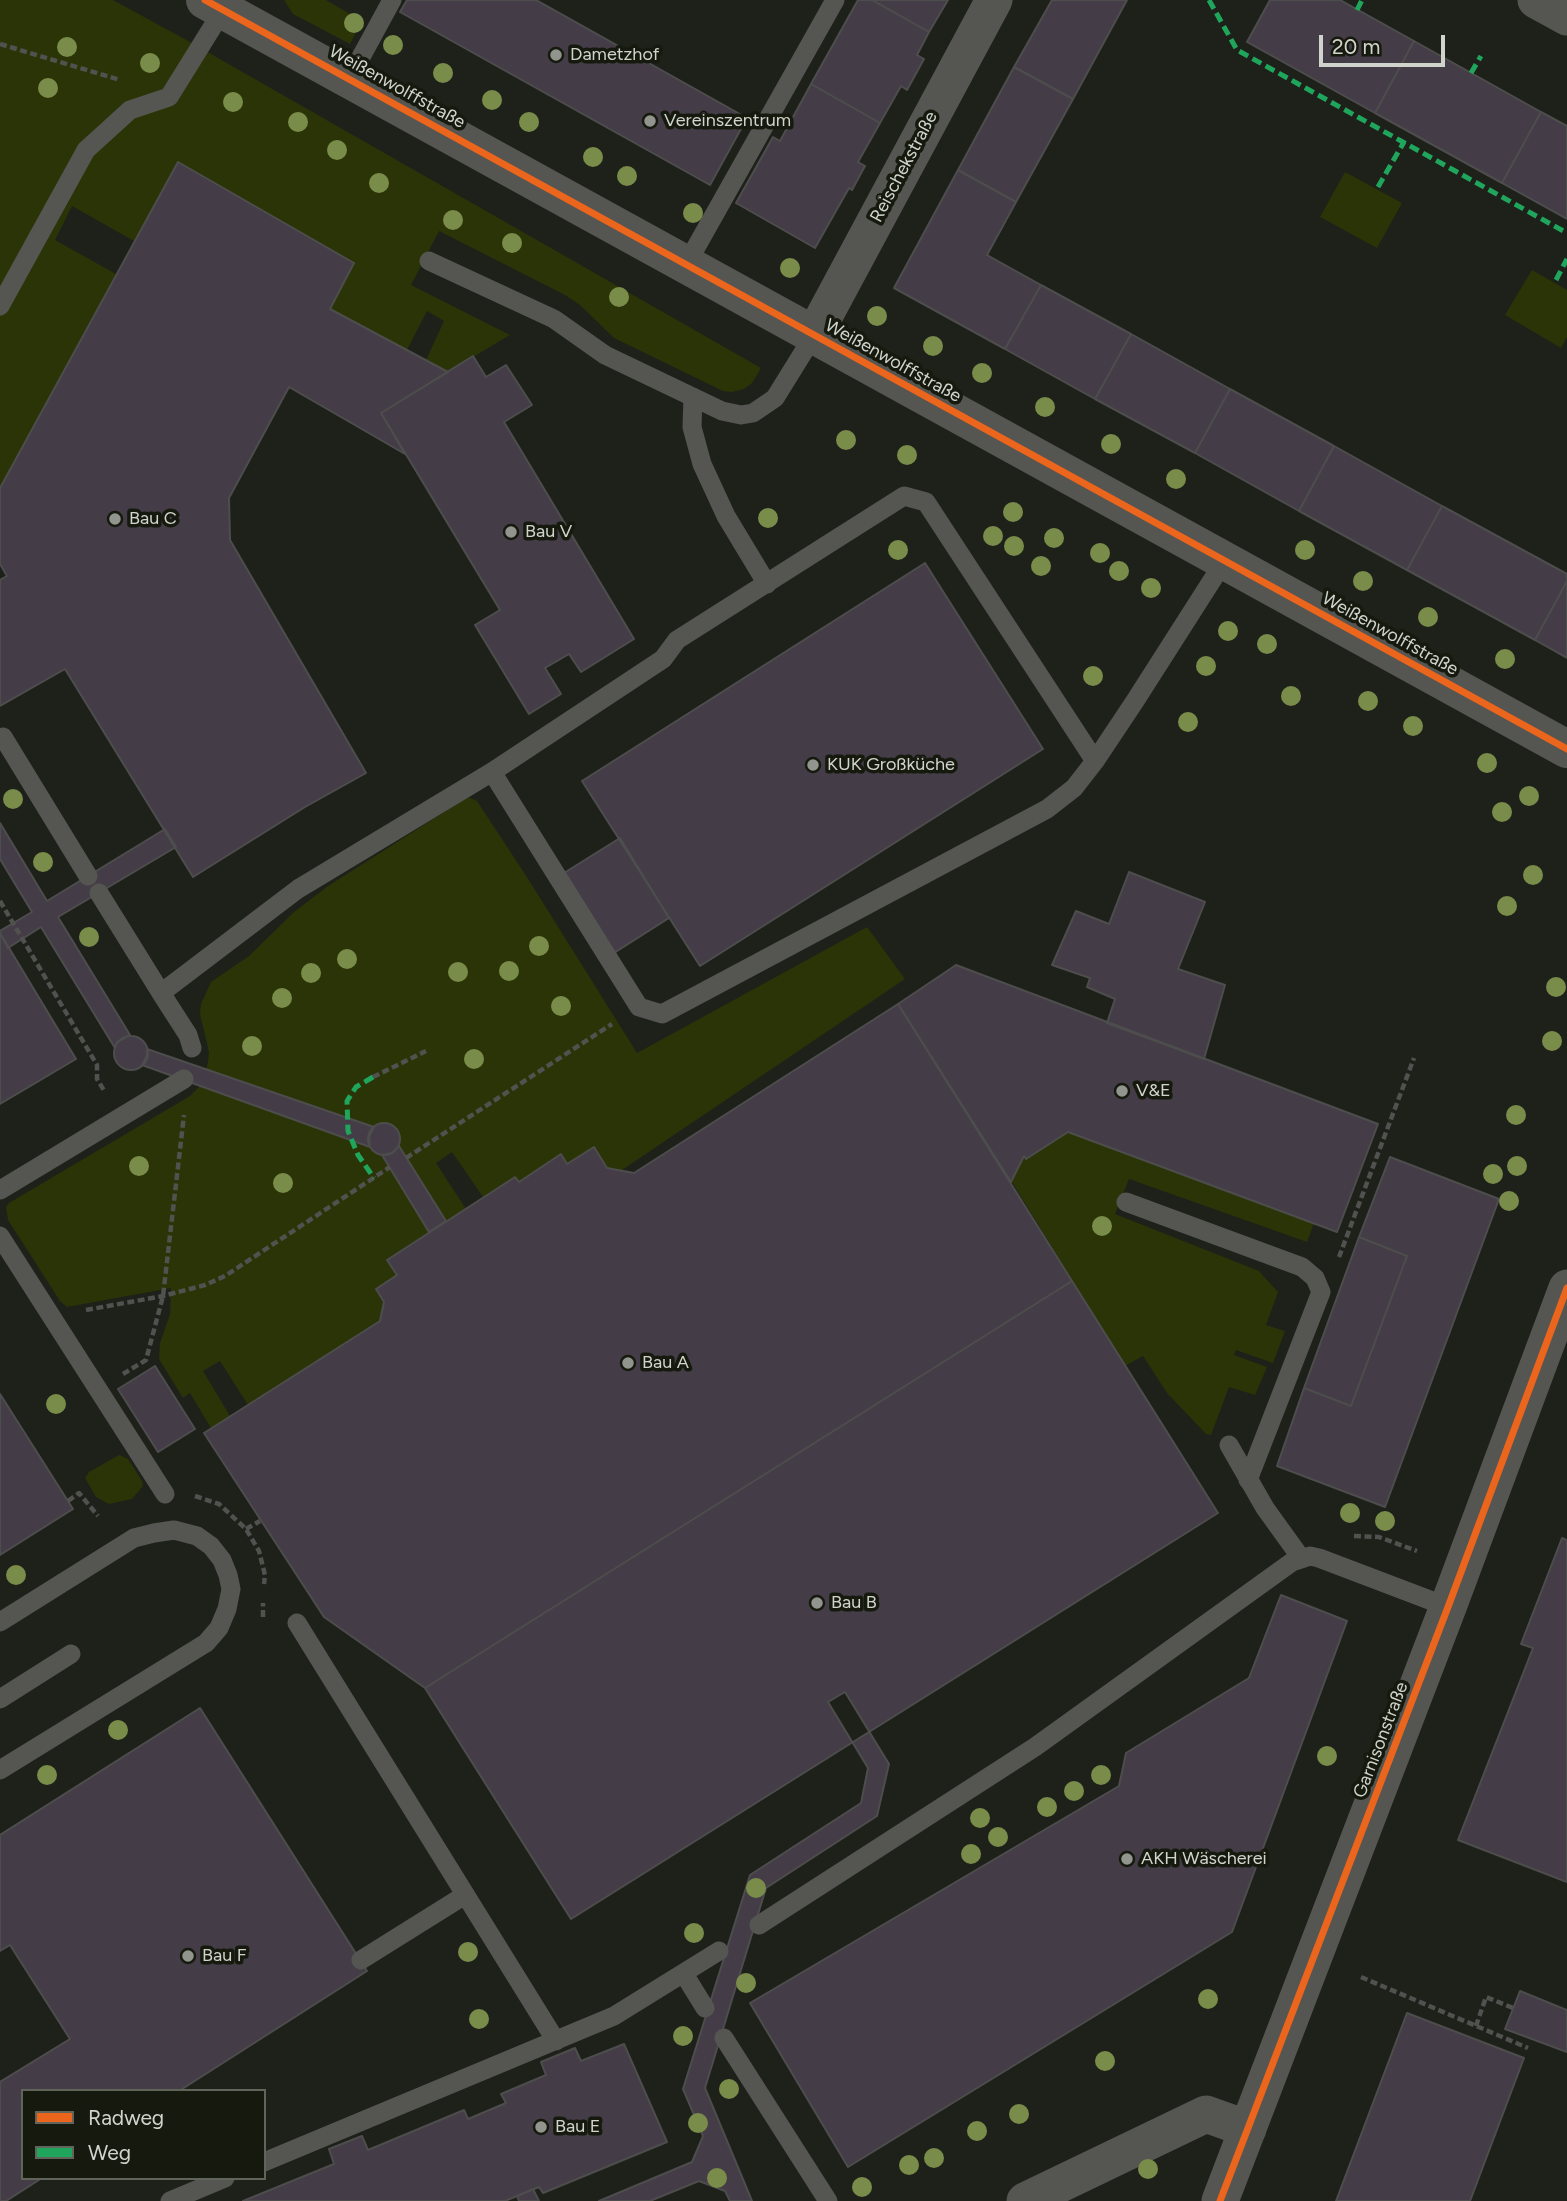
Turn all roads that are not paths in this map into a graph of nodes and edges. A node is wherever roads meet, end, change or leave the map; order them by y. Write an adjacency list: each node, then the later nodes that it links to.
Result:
1 (392, 0): 7 (lane)
2 (835, 0): 9 (lane)
3 (994, 0): 11 (street, Reischekstraße)
4 (1536, 0): 6 (street)
5 (219, 3): 7 (street, Weißenwolffstraße); 10 (lane)
6 (1567, 17)
7 (349, 79): 9 (street, Weißenwolffstraße)
8 (429, 261): 12 (lane)
9 (686, 265): 11 (street, Weißenwolffstraße)
10 (0, 306)
11 (814, 335): 12 (lane); 13 (street, Weißenwolffstraße)
12 (693, 397): 14 (lane)
13 (1224, 561): 16 (street, Weißenwolffstraße); 17 (lane)
14 (767, 584): 17 (lane); 18 (lane)
15 (3, 737): 19 (lane)
16 (1567, 749)
17 (1095, 761): 18 (lane)
18 (492, 772): 21 (lane)
19 (88, 876)
20 (99, 893): 21 (lane)
21 (161, 993): 22 (lane)
22 (192, 1048)
23 (184, 1079): 24 (lane)
24 (0, 1190)
25 (1126, 1202): 29 (lane)
26 (0, 1236): 30 (lane)
27 (1567, 1288): 32 (street, Garnisonstraße)
28 (1229, 1445): 29 (lane)
29 (1248, 1480): 31 (lane)
30 (165, 1494)
31 (1301, 1558): 32 (lane); 39 (lane)
32 (1448, 1607): 46 (street, Garnisonstraße)
33 (0, 1622): 37 (lane)
34 (298, 1623): 38 (lane)
35 (71, 1654): 36 (lane)
36 (0, 1699)
37 (0, 1770)
38 (465, 1895): 41 (lane); 45 (lane)
39 (759, 1926)
40 (719, 1951): 42 (lane)
41 (361, 1961)
42 (684, 1975): 43 (lane); 45 (lane)
43 (705, 2007)
44 (724, 2038): 50 (lane)
45 (556, 2041): 47 (lane)
46 (1248, 2129): 51 (street); 52 (street, Garnisonstraße)
47 (266, 2161)
48 (220, 2180): 49 (lane)
49 (170, 2201)
50 (828, 2201)
51 (1025, 2201)
52 (1220, 2201)

